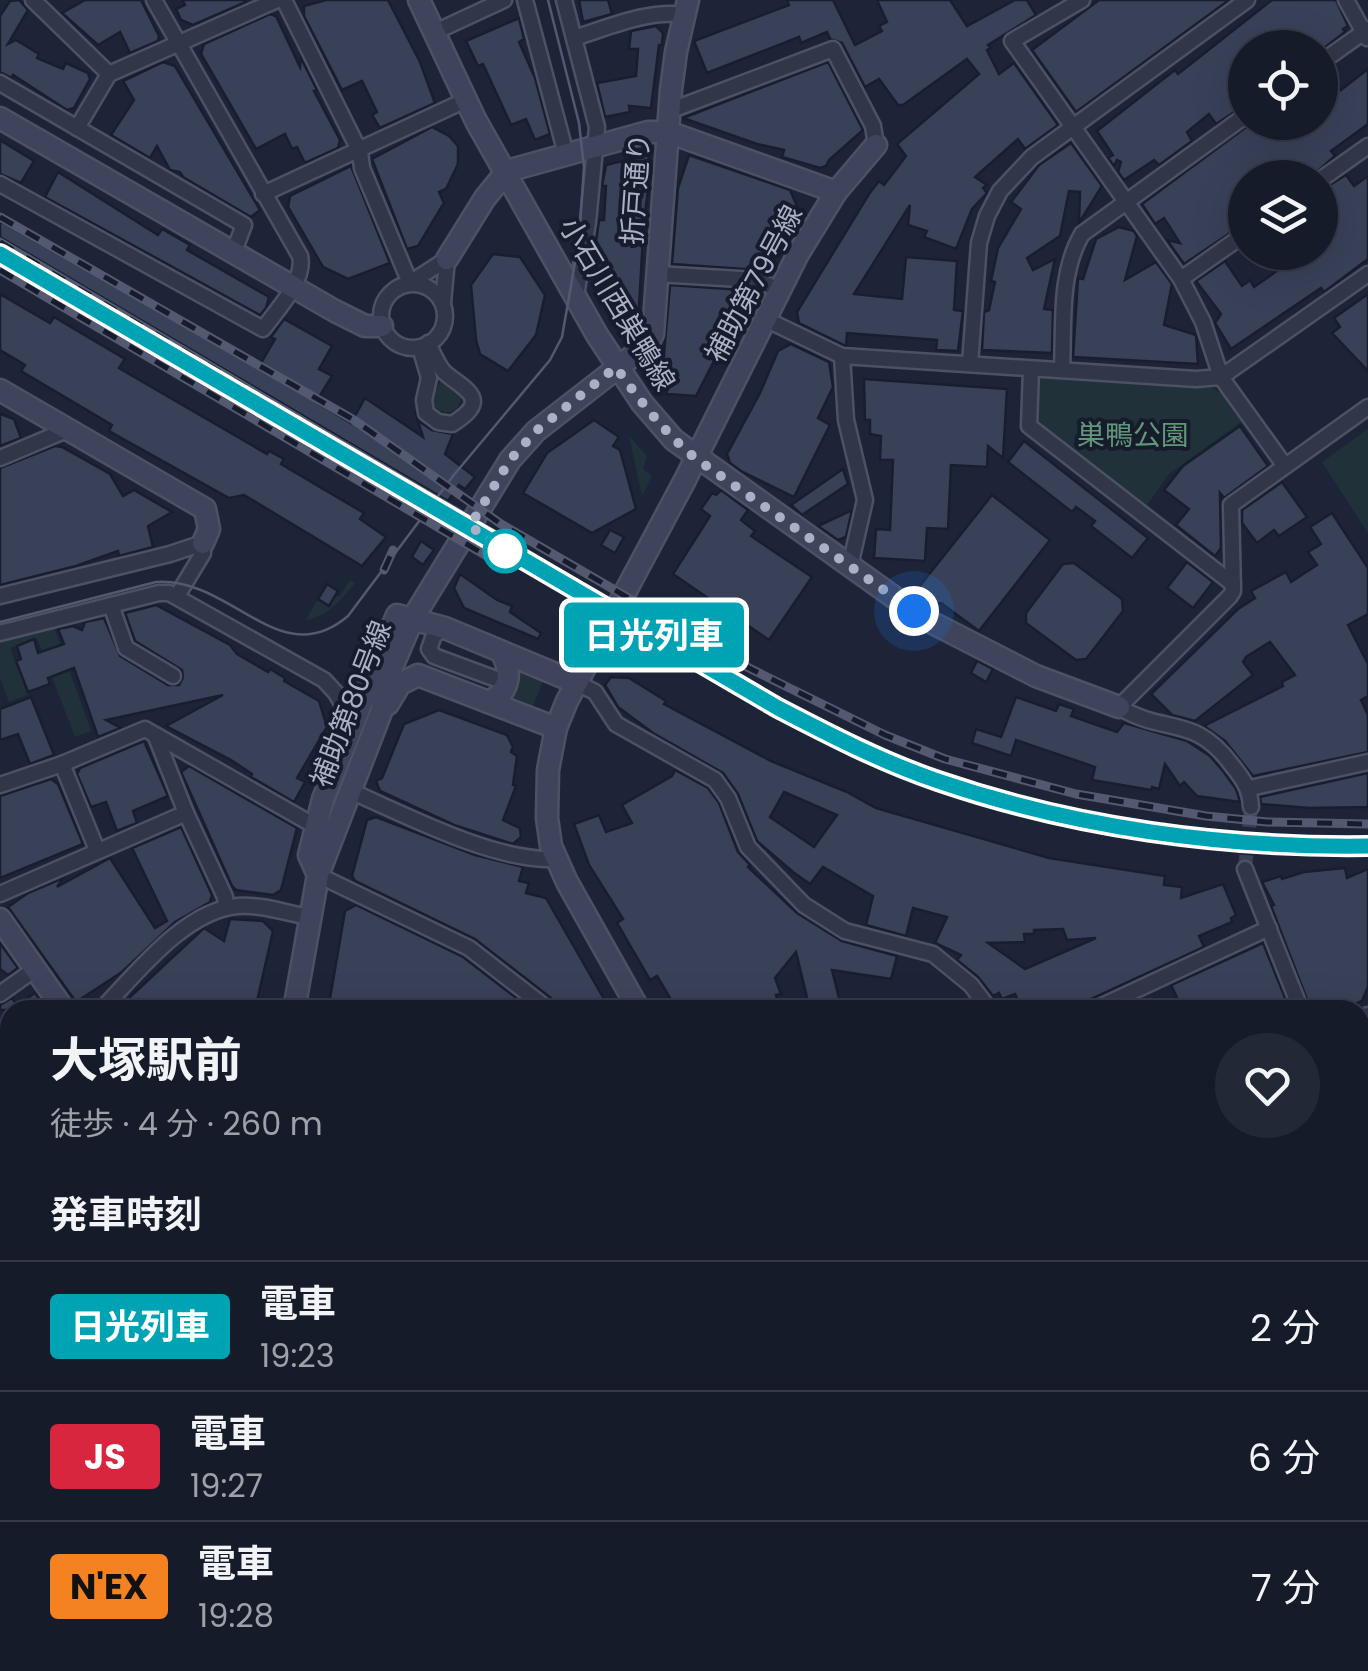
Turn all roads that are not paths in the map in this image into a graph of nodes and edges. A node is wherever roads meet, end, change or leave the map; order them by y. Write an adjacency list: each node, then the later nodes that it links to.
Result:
1 (33, 0): 17 (street)
2 (154, 0): 15 (street)
3 (280, 0): 15 (street); 28 (street)
4 (420, 0): 12 (street, 小石川西巣鴨線)
5 (504, 0): 12 (street)
6 (525, 0): 29 (street)
7 (564, 0): 14 (street)
8 (1082, 0): 24 (street)
9 (1247, 0): 24 (street)
10 (1346, 0): 13 (street)
11 (686, 8): 14 (street); 21 (street, 折戸通り)
12 (434, 32): 19 (street, 小石川西巣鴨線)
13 (1366, 33): 16 (street)
14 (574, 38): 25 (street)
15 (178, 44): 17 (street); 34 (street)
16 (1338, 51)
17 (109, 74): 22 (street)
18 (0, 83): 22 (street)
19 (466, 100): 28 (street); 31 (street, 小石川西巣鴨線)
20 (0, 118): 37 (street)
21 (668, 122): 25 (street); 26 (street); 33 (street); 39 (street, 折戸通り)
22 (77, 128): 37 (street)
23 (1228, 128): 35 (street)
24 (1073, 129): 35 (street); 51 (street)
25 (595, 146): 29 (street); 45 (street)
26 (876, 146): 33 (street, 補助第79号線)
27 (1368, 146): 30 (street)
28 (360, 152): 34 (street); 42 (street)
29 (566, 154): 31 (street)
30 (1338, 167)
31 (507, 172): 38 (street); 45 (street, 小石川西巣鴨線)
32 (0, 184): 43 (street)
33 (836, 192): 44 (street, 補助第79号線)
34 (264, 194): 43 (street)
35 (1126, 202): 41 (street); 53 (street)
36 (1228, 246): 41 (street)
37 (234, 251): 43 (street)
38 (447, 259): 42 (street); 46 (street)
39 (658, 274): 44 (street); 52 (street, 折戸通り)
40 (1368, 274): 55 (street)
41 (1181, 279): 55 (street)
42 (410, 283): 46 (street); 48 (street)
43 (293, 286): 48 (street)
44 (780, 290): 47 (street, 補助第79号線)
45 (576, 296): 52 (street, 小石川西巣鴨線)
46 (444, 309): 49 (street)
47 (766, 320): 50 (street); 60 (street, 補助第79号線)
48 (382, 326): 49 (street)
49 (424, 345): 49 (street)
50 (842, 356): 51 (street); 63 (street)
51 (970, 364): 54 (street)
52 (616, 367): 60 (street, 小石川西巣鴨線); 68 (street, 補助第80号線)
53 (1062, 369): 54 (street); 55 (street)
54 (1031, 370): 64 (street)
55 (1222, 377): 61 (street)
56 (0, 390): 58 (street)
57 (1368, 407): 61 (street)
58 (69, 429): 59 (street); 62 (street)
59 (0, 458)
60 (695, 458): 63 (street, 小石川西巣鴨線); 76 (street)
61 (1285, 466): 64 (street)
62 (203, 543): 65 (street); 66 (street)
63 (850, 566): 79 (street, 小石川西巣鴨線)
64 (1233, 584): 79 (street)
65 (0, 596)
66 (177, 596): 67 (street); 80 (street)
67 (111, 605): 70 (street); 74 (street)
68 (414, 618): 69 (street); 71 (street, 補助第80号線); 80 (street)
69 (446, 628): 72 (street); 75 (street)
70 (0, 633)
71 (398, 649): 73 (street); 78 (street, 補助第80号線)
72 (502, 653): 75 (street); 76 (street)
73 (418, 675): 77 (street); 78 (street)
74 (173, 676)
75 (507, 683): 77 (street)
76 (577, 683): 81 (street); 107 (street)
77 (488, 702): 81 (street)
78 (382, 707): 87 (street, 補助第80号線)
79 (1119, 707): 86 (street)
80 (353, 723): 90 (street)
81 (556, 728): 92 (street)
82 (151, 733): 84 (street); 89 (street); 90 (street)
83 (1368, 762): 86 (street)
84 (62, 764): 85 (street); 91 (street)
85 (0, 785)
86 (1250, 788): 88 (street)
87 (348, 790): 92 (street); 94 (street, 補助第80号線)
88 (1251, 807)
89 (186, 813): 91 (street); 96 (street)
90 (315, 826): 94 (street)
91 (97, 850): 95 (street)
92 (556, 859): 106 (street)
93 (1246, 869): 99 (street)
94 (318, 875): 97 (street, 補助第80号線); 105 (street)
95 (0, 894)
96 (226, 908): 97 (street); 103 (street)
97 (308, 917): 104 (street, 補助第80号線)
98 (0, 920): 100 (street)
99 (1270, 928): 108 (street); 109 (street)
100 (35, 969): 101 (street); 102 (street)
101 (0, 994)
102 (57, 1000)
103 (111, 1000)
104 (296, 1000)
105 (536, 1000)
106 (628, 1000)
107 (982, 1000)
108 (1115, 1000)
109 (1297, 1000)

